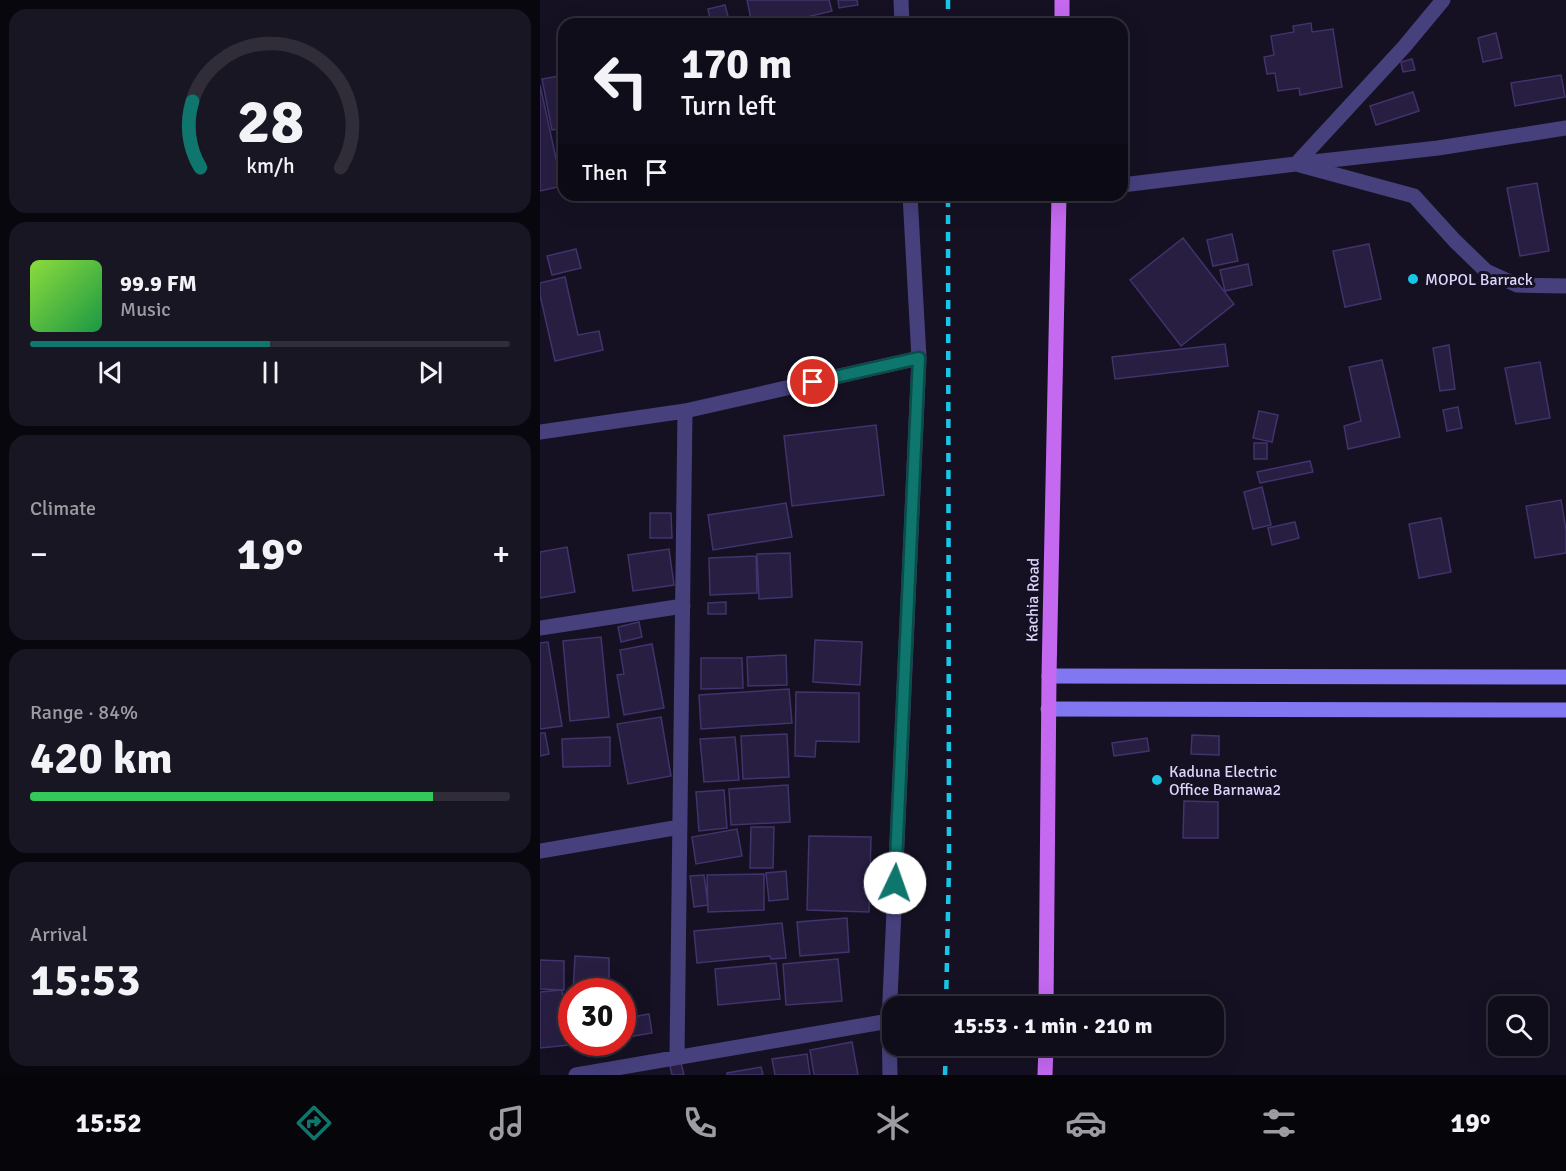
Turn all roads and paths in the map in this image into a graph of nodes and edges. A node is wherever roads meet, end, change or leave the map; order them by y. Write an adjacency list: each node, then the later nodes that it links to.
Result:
1 (901, 0): 4 (street)
2 (1062, 0): 5 (main road)
3 (1443, 0): 7 (street)
4 (902, 18)
5 (1062, 18)
6 (1566, 128): 7 (street)
7 (1296, 164): 8 (street); 11 (street)
8 (1128, 184)
9 (910, 201): 12 (street)
10 (1059, 201): 17 (main road, Kachia Road)
11 (1566, 286)
12 (919, 358): 13 (street); 23 (street)
13 (685, 411): 14 (street); 15 (street)
14 (540, 432)
15 (682, 606): 16 (street); 21 (street)
16 (540, 628)
17 (1049, 676): 18 (street); 19 (main road, Kachia Road)
18 (1566, 677)
19 (1048, 709): 20 (street); 24 (main road, Kachia Road)
20 (1566, 710)
21 (680, 827): 22 (street); 28 (street)
22 (540, 851)
23 (890, 996)
24 (1046, 996)
25 (882, 1022): 28 (street)
26 (890, 1056): 30 (street)
27 (1046, 1056): 31 (main road)
28 (677, 1057): 29 (street)
29 (576, 1075)
30 (890, 1075)
31 (1046, 1075)

